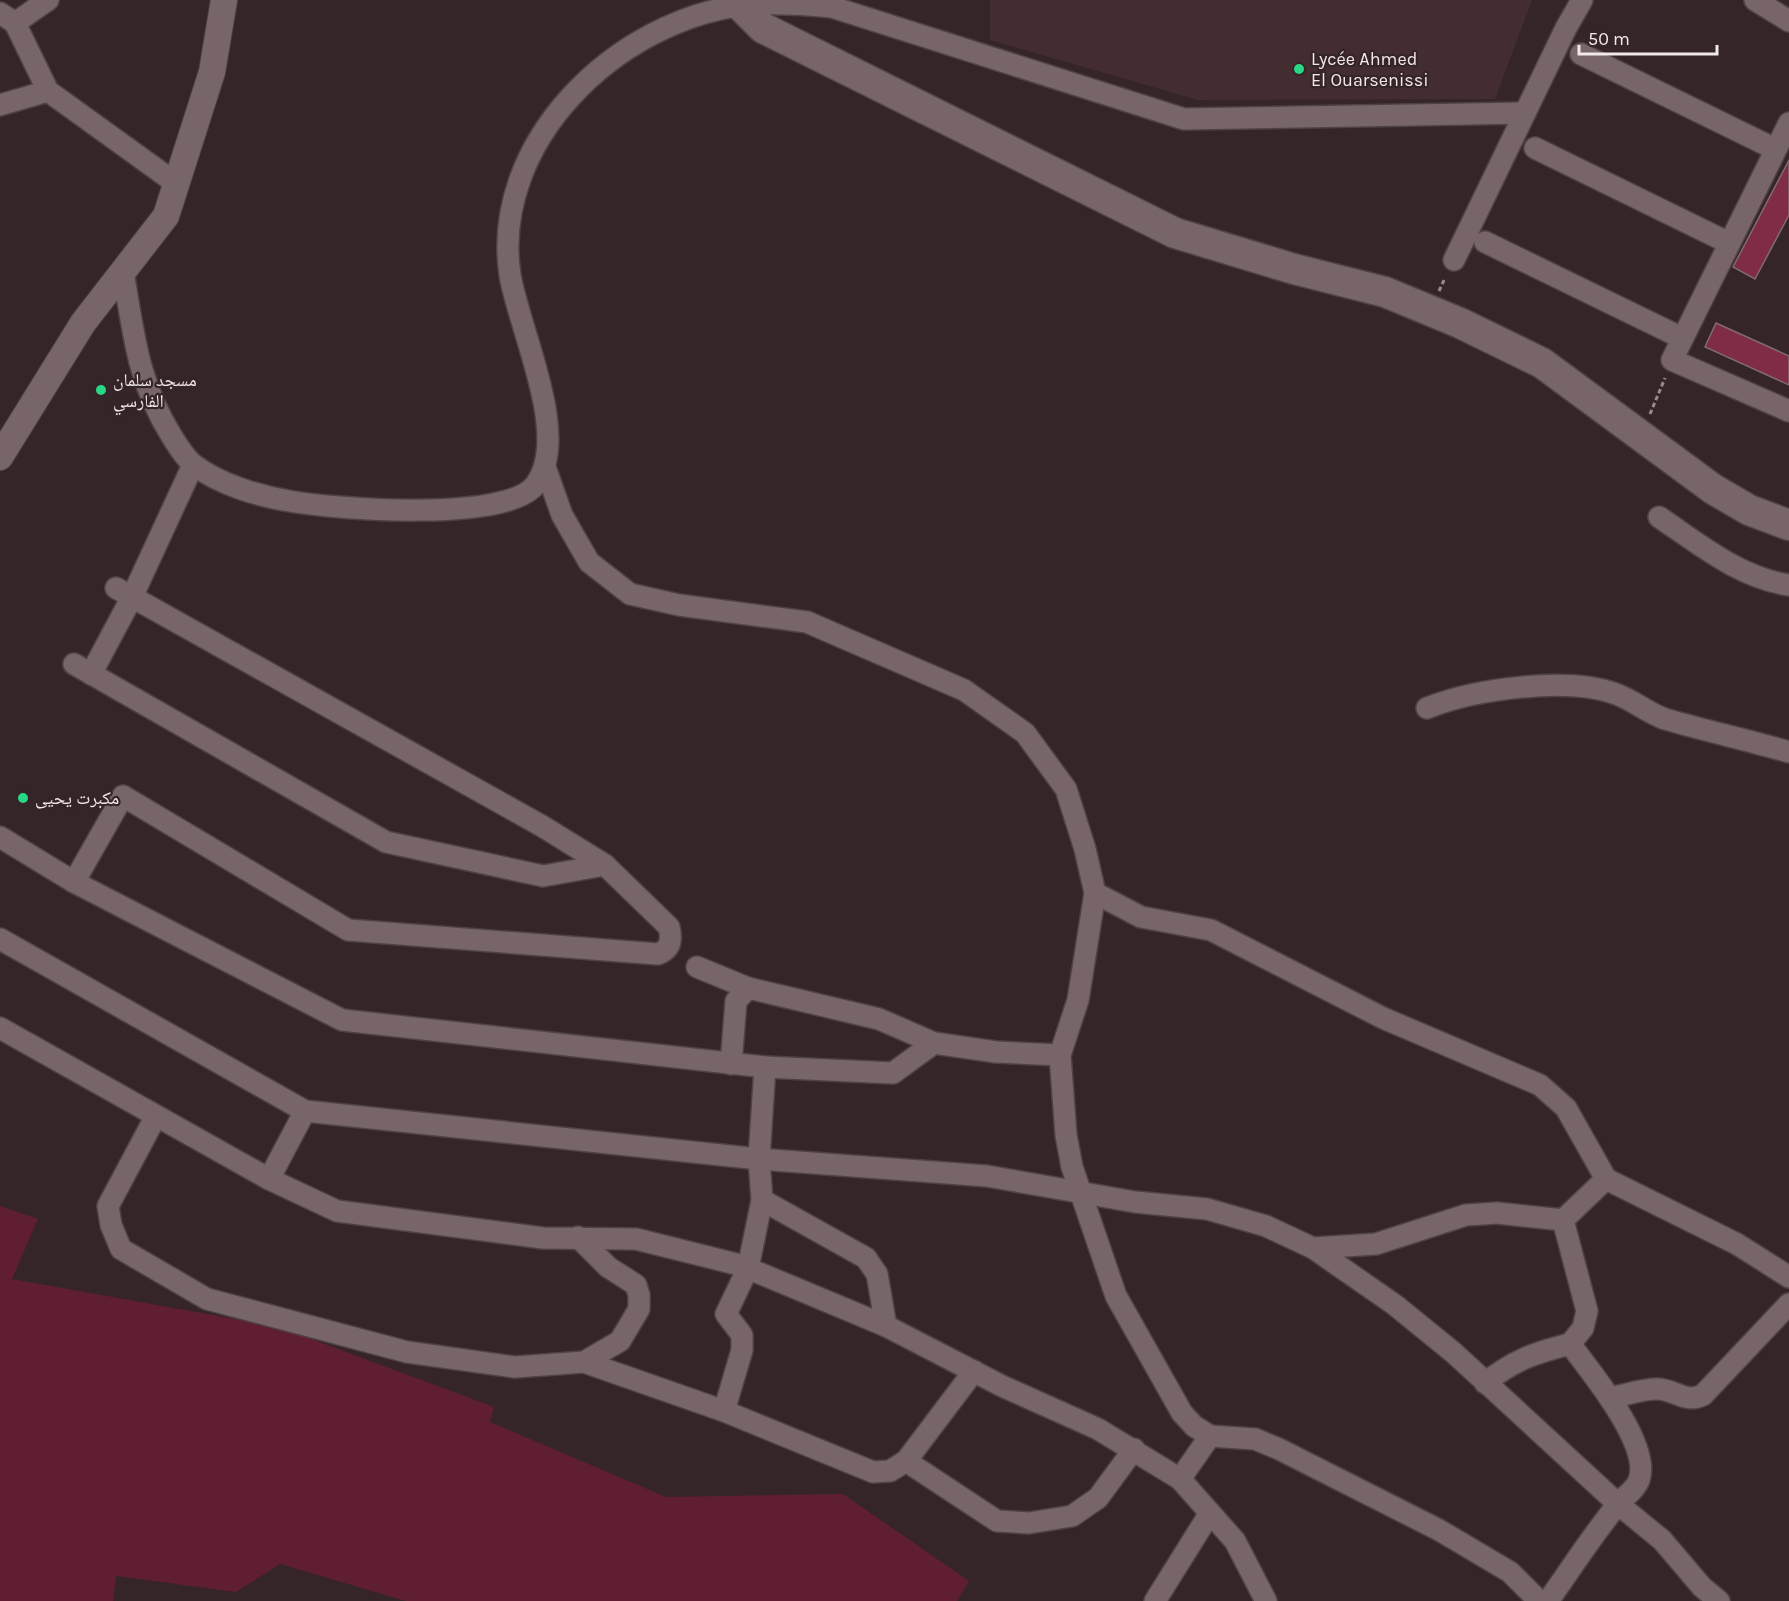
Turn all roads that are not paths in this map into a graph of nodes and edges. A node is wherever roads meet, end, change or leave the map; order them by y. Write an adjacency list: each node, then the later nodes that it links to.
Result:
1 (48, 0): 6 (street)
2 (224, 0): 15 (street)
3 (1582, 0): 11 (street)
4 (1755, 0): 7 (street)
5 (740, 3): 11 (street); 24 (street); 26 (main road)
6 (8, 18): 9 (street)
7 (1789, 21)
8 (1581, 54): 14 (street)
9 (48, 91): 10 (street); 15 (street)
10 (0, 105)
11 (1525, 113): 18 (street)
12 (1789, 123): 14 (street)
13 (1535, 148): 17 (street)
14 (1775, 149): 17 (street)
15 (177, 184): 19 (street)
16 (1485, 242): 20 (street)
17 (1729, 243): 20 (street)
18 (1454, 260)
19 (123, 272): 22 (street); 23 (street)
20 (1682, 338): 21 (street)
21 (1789, 411)
22 (0, 457)
23 (193, 465): 24 (street); 28 (street)
24 (545, 468): 34 (street)
25 (1659, 517): 27 (street)
26 (1789, 525)
27 (1789, 585)
28 (124, 592): 32 (street); 32 (street)
29 (1427, 708): 30 (street)
30 (1789, 752)
31 (0, 837): 33 (street)
32 (605, 865): 33 (street)
33 (74, 882): 41 (street)
34 (1095, 893): 40 (street); 47 (street)
35 (0, 939): 43 (street)
36 (697, 968): 37 (street)
37 (748, 988): 39 (street); 41 (street)
38 (0, 1028): 44 (street)
39 (934, 1044): 40 (street); 42 (street)
40 (1060, 1055): 48 (street)
41 (730, 1064): 42 (street)
42 (765, 1067): 45 (street)
43 (305, 1111): 45 (street); 46 (street)
44 (156, 1116): 46 (street); 58 (street)
45 (759, 1159): 48 (street); 49 (street)
46 (269, 1179): 51 (street)
47 (1606, 1179): 50 (street); 54 (street)
48 (1082, 1194): 52 (street); 63 (street)
49 (762, 1200): 53 (street); 56 (street)
50 (1563, 1220): 52 (street); 57 (street)
51 (578, 1238): 53 (street); 58 (street)
52 (1313, 1248): 60 (street)
53 (748, 1268): 56 (street); 62 (street)
54 (1789, 1277)
55 (1789, 1304): 61 (street)
56 (886, 1326): 59 (street)
57 (1570, 1344): 60 (street); 61 (street)
58 (584, 1362): 62 (street)
59 (974, 1371): 64 (street); 65 (street)
60 (1485, 1383): 67 (street)
61 (1610, 1398): 67 (street)
62 (724, 1411): 65 (street)
63 (1210, 1436): 66 (street); 71 (street)
64 (1134, 1449): 65 (street); 66 (street)
65 (906, 1461)
66 (1180, 1479): 68 (street)
67 (1618, 1504): 72 (street); 73 (street)
68 (1210, 1513): 69 (street); 70 (street)
69 (1155, 1601)
70 (1266, 1601)
71 (1539, 1601)
72 (1548, 1601)
73 (1719, 1601)

